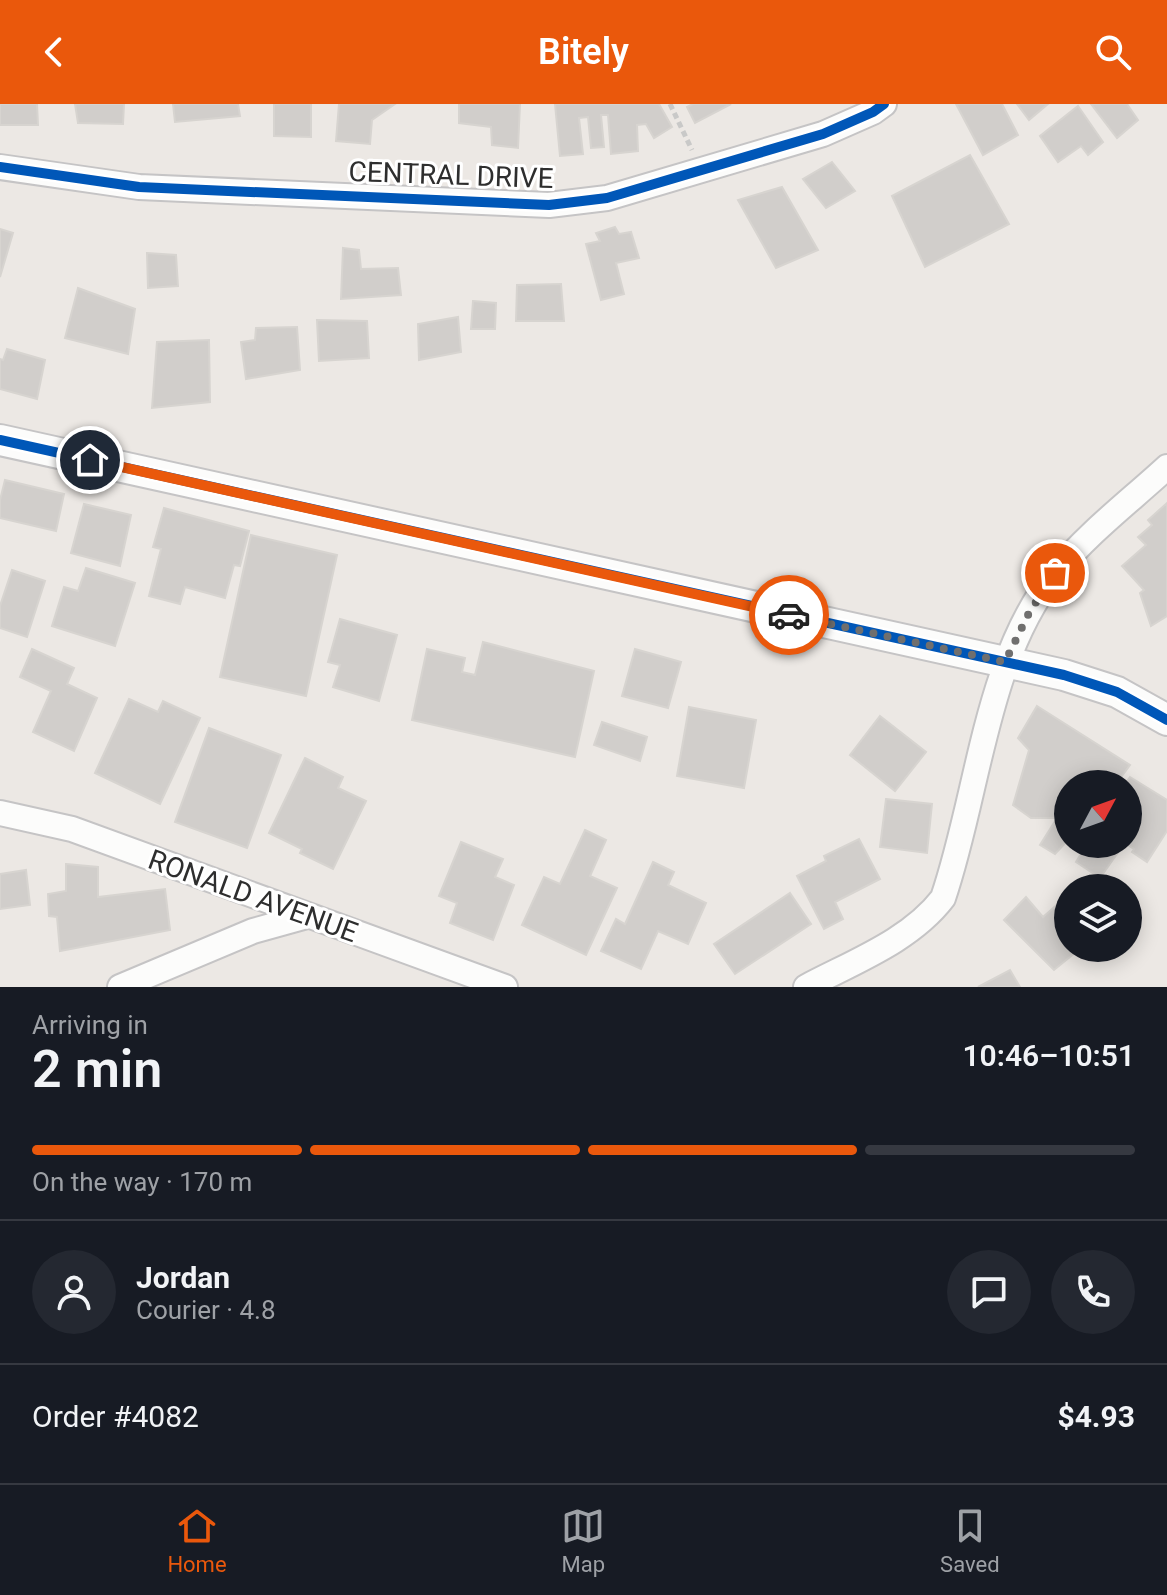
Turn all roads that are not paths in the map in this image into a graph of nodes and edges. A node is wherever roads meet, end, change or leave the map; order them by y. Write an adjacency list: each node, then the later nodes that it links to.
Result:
1 (884, 104): 2 (street, CENTRAL DRIVE)
2 (0, 167)
3 (0, 440): 5 (street)
4 (1167, 467): 5 (street)
5 (1005, 662): 6 (street); 11 (street)
6 (1167, 720)
7 (0, 813): 8 (street, RONALD AVENUE)
8 (307, 916): 9 (street); 10 (street, RONALD AVENUE)
9 (120, 987)
10 (505, 987)
11 (806, 987)

